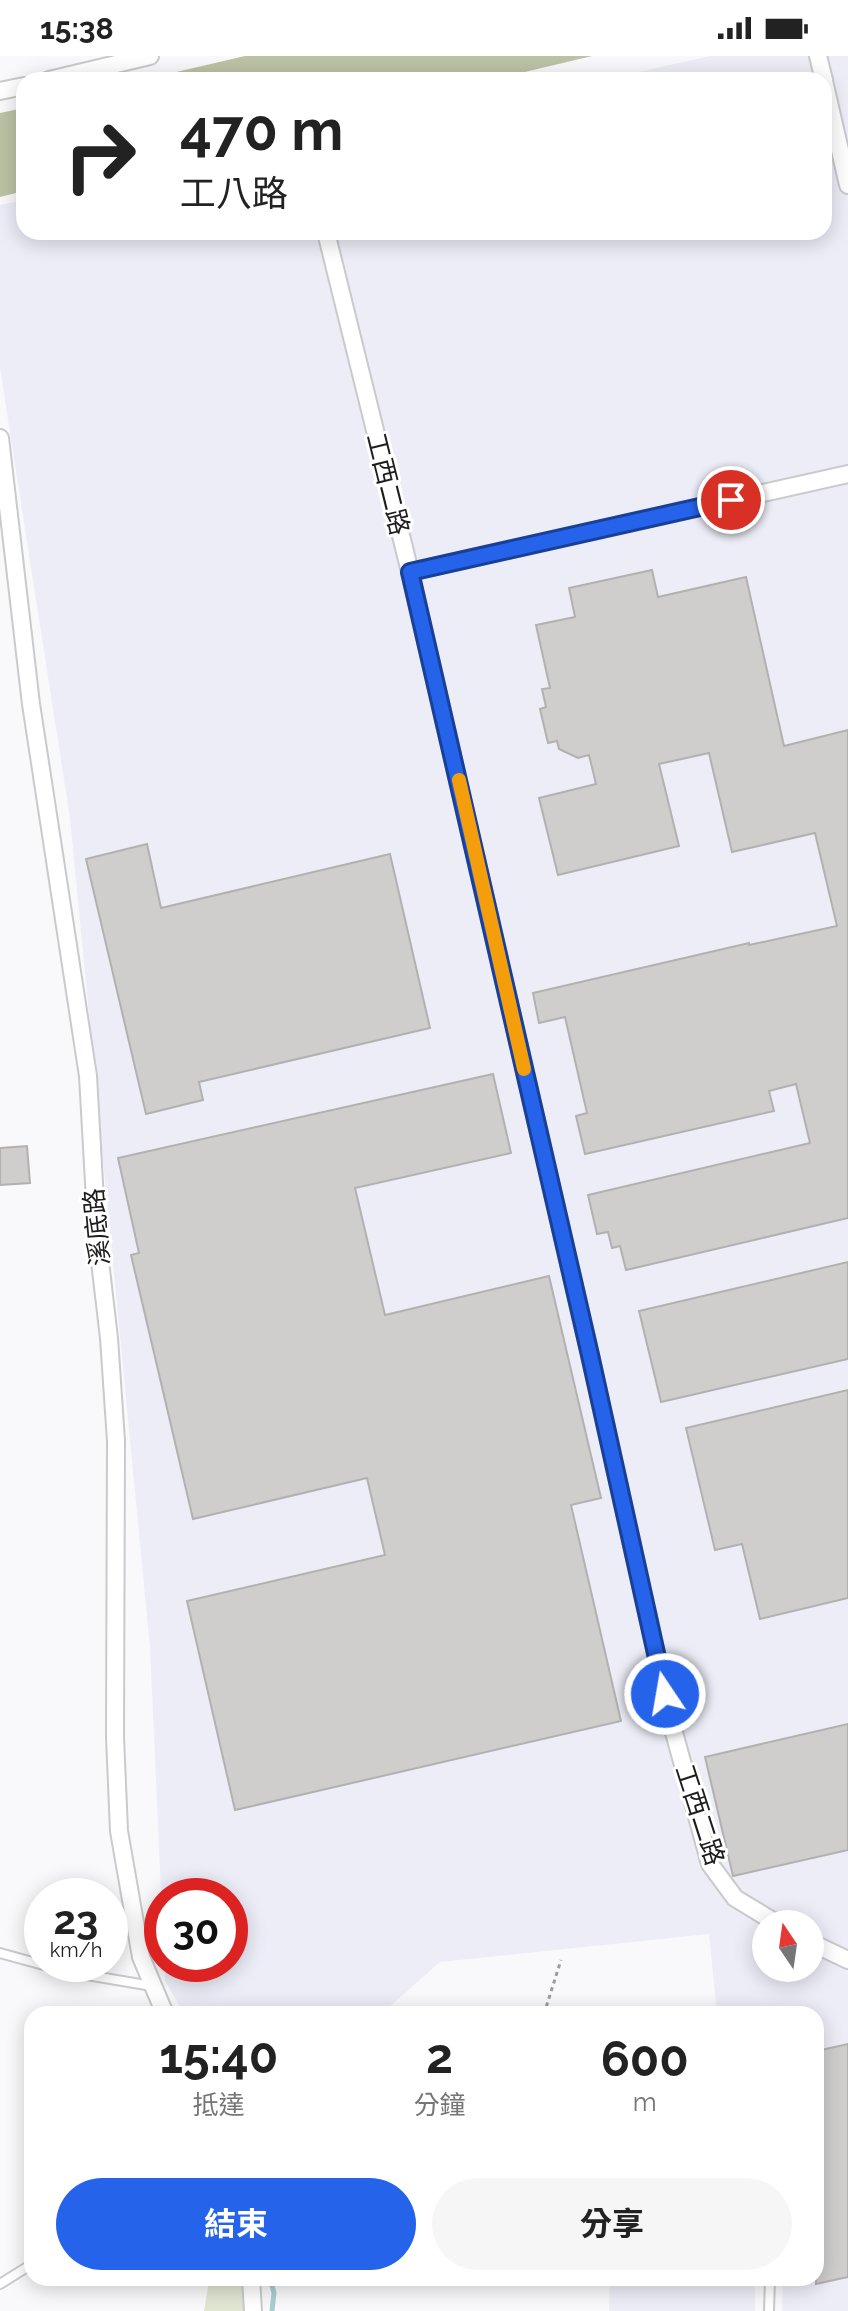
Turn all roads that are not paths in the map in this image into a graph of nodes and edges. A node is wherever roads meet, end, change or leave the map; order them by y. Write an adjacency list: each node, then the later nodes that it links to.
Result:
1 (150, 56): 2 (street)
2 (83, 72)
3 (832, 116): 4 (street)
4 (848, 185)
5 (328, 240): 8 (street, 工西二路)
6 (0, 438): 13 (street, 溪底路)
7 (848, 474): 8 (street)
8 (410, 572): 9 (street, 工西二路)
9 (755, 1910)
10 (824, 1949): 12 (street)
11 (0, 1953): 13 (lane)
12 (848, 1960)
13 (152, 1986): 14 (street, 溪底路)
14 (161, 2006)
15 (24, 2269): 16 (lane)
16 (0, 2284)
17 (251, 2286): 19 (street)
18 (770, 2286): 20 (lane)
19 (253, 2311)
20 (769, 2311)

